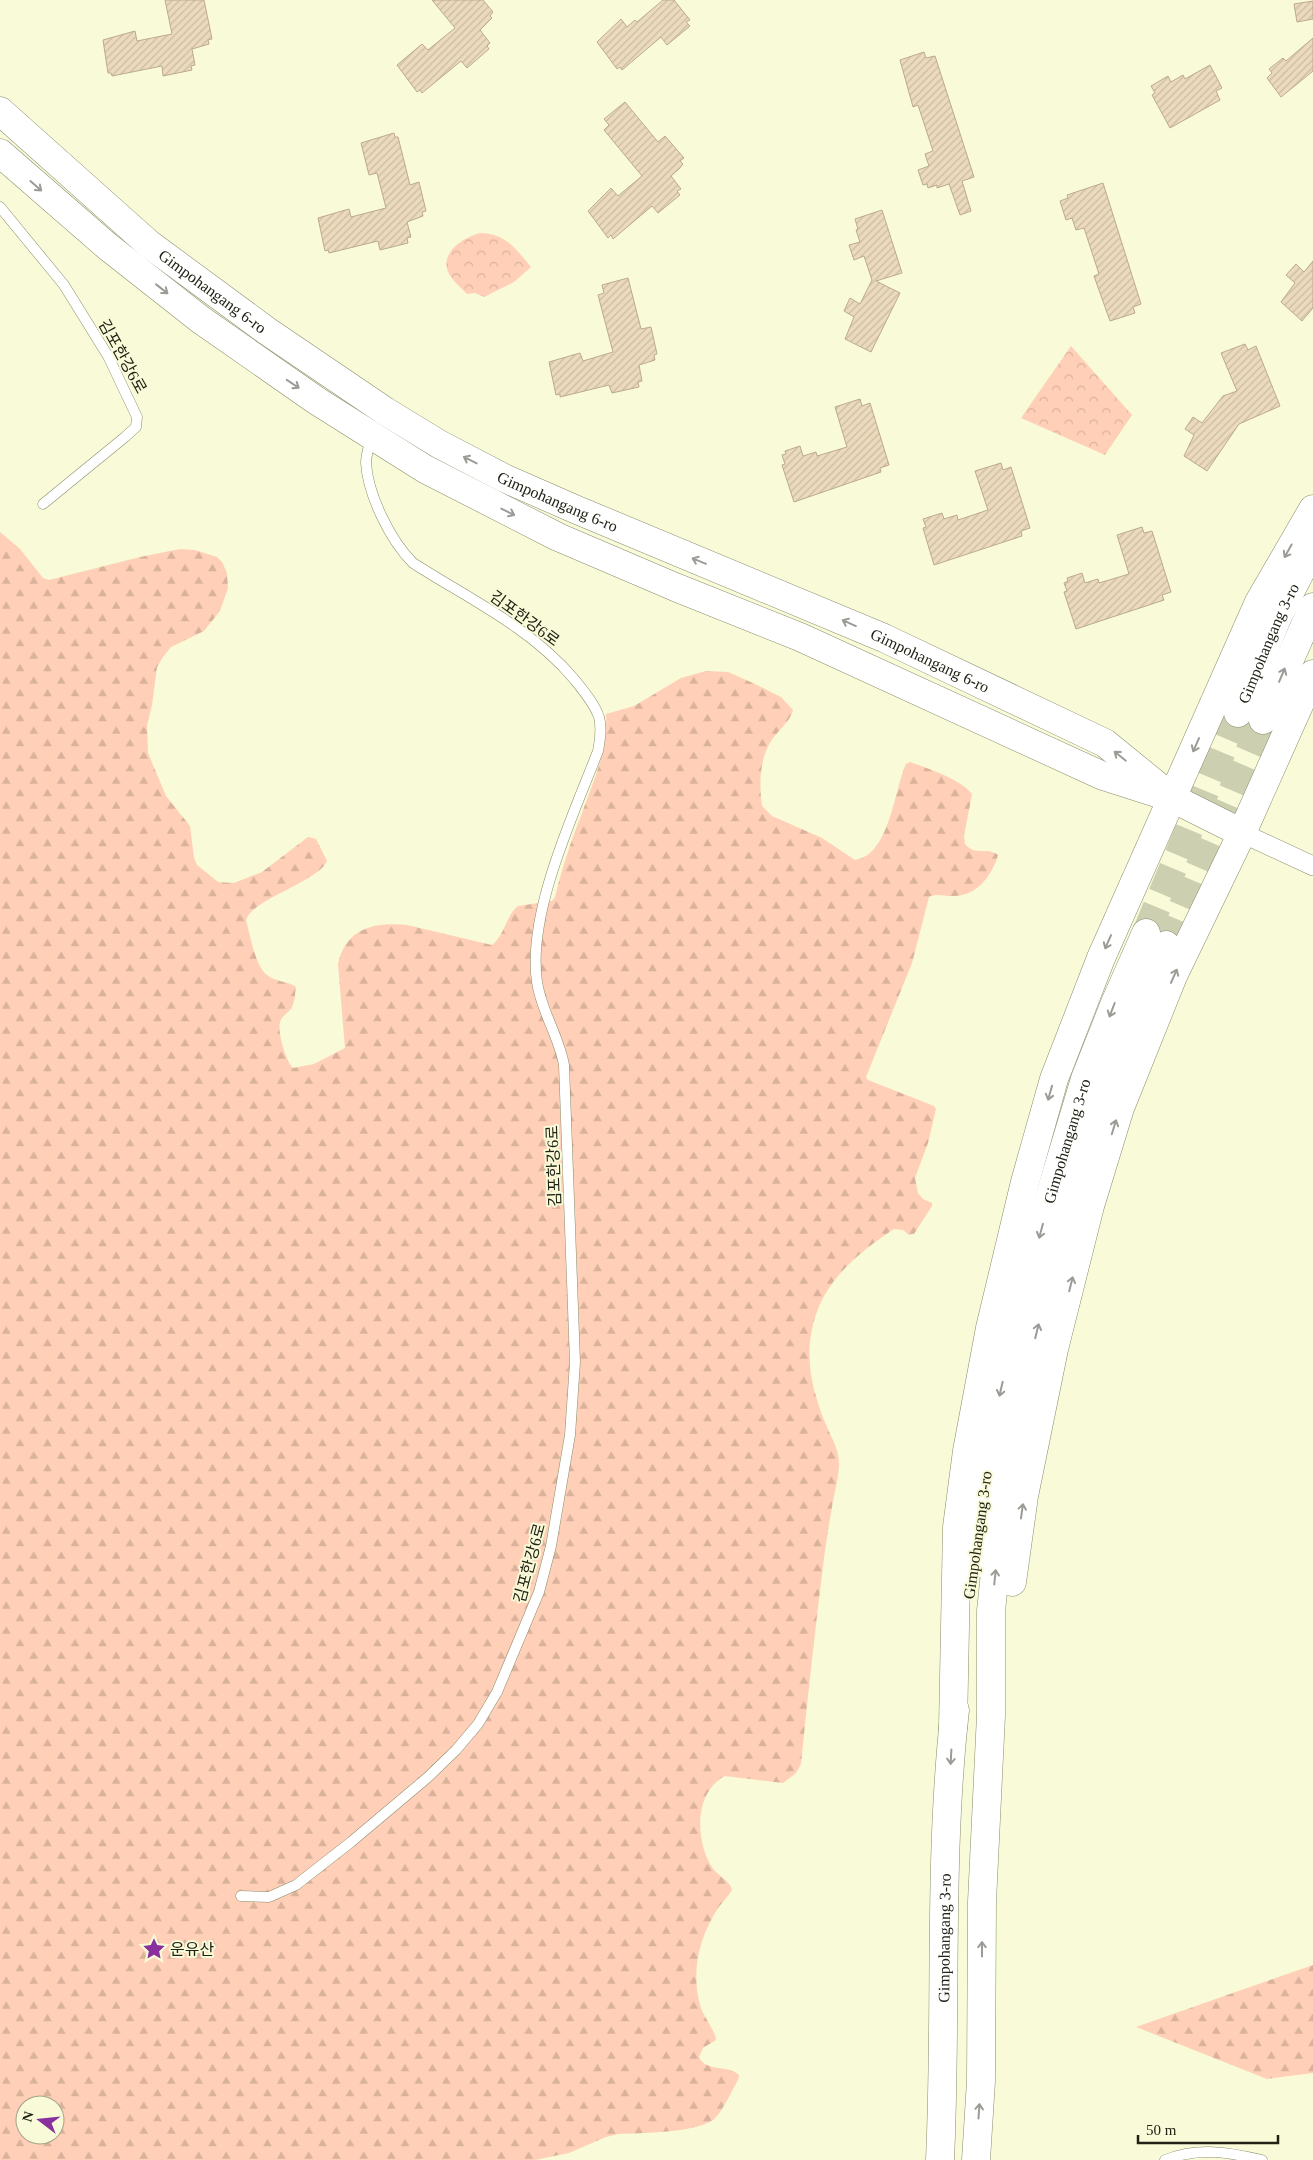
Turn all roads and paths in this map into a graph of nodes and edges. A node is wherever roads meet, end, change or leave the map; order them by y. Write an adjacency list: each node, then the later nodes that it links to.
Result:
1 (2, 116): 4 (street, Gimpohangang 6-ro)
2 (0, 153): 4 (street, Gimpohangang 6-ro, one-way to 4)
3 (0, 207): 5 (lane, 김포한강6로)
4 (378, 423): 12 (street, Gimpohangang 6-ro); 18 (lane, 김포한강6로)
5 (42, 504)
6 (1313, 509): 10 (street, one-way to 10)
7 (1313, 547): 10 (street, Gimpohangang 3-ro)
8 (1313, 607): 10 (street, Gimpohangang 3-ro, one-way to 8)
9 (1313, 674): 11 (street)
10 (1238, 713): 11 (street); 12 (street, one-way to 12)
11 (1284, 738): 13 (street)
12 (1172, 798): 13 (street, Gimpohangang 6-ro); 15 (street)
13 (1242, 833): 14 (street); 16 (street)
14 (1313, 866)
15 (1121, 912): 16 (street); 17 (street, one-way to 17)
16 (1167, 941): 17 (street, Gimpohangang 3-ro, one-way to 17); 20 (street, one-way to 16)
17 (953, 1727): 19 (street, Gimpohangang 3-ro, one-way to 19)
18 (241, 1896)
19 (940, 2160)
20 (976, 2160)
21 (1164, 2160): 22 (lane)
22 (1262, 2160)

